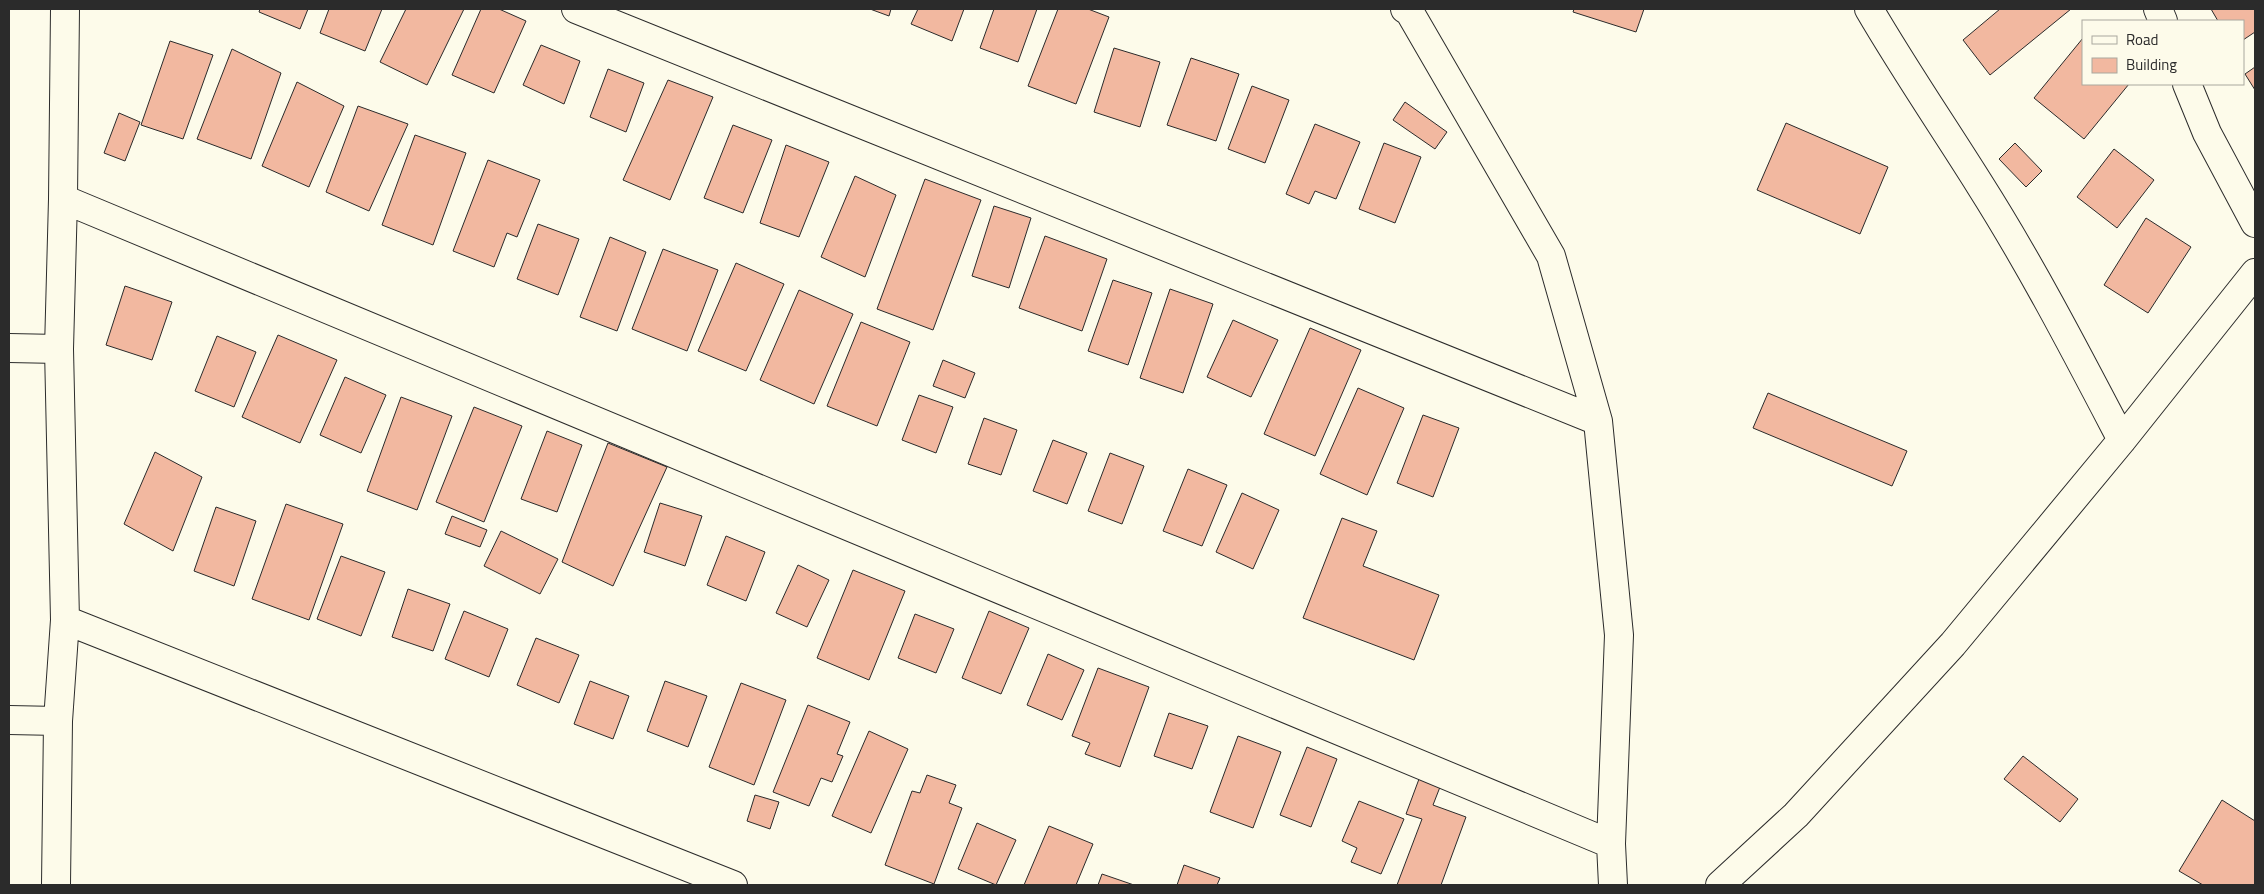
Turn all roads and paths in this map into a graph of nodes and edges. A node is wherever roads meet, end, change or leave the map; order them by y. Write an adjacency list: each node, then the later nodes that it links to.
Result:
1 (65, 9): 6 (street)
2 (576, 9): 11 (street)
3 (1869, 9): 12 (street)
4 (1407, 10): 11 (street)
5 (2188, 85): 7 (street)
6 (63, 199): 10 (street); 16 (street)
7 (2255, 222)
8 (2255, 273): 12 (street)
9 (9, 348): 10 (street)
10 (59, 349): 13 (street)
11 (1598, 422): 16 (street)
12 (2122, 440): 20 (street)
13 (65, 620): 15 (street); 18 (street)
14 (9, 720): 15 (street)
15 (58, 721): 17 (street)
16 (1611, 844): 19 (street)
17 (56, 885)
18 (733, 885)
19 (1613, 885)
20 (1720, 885)

